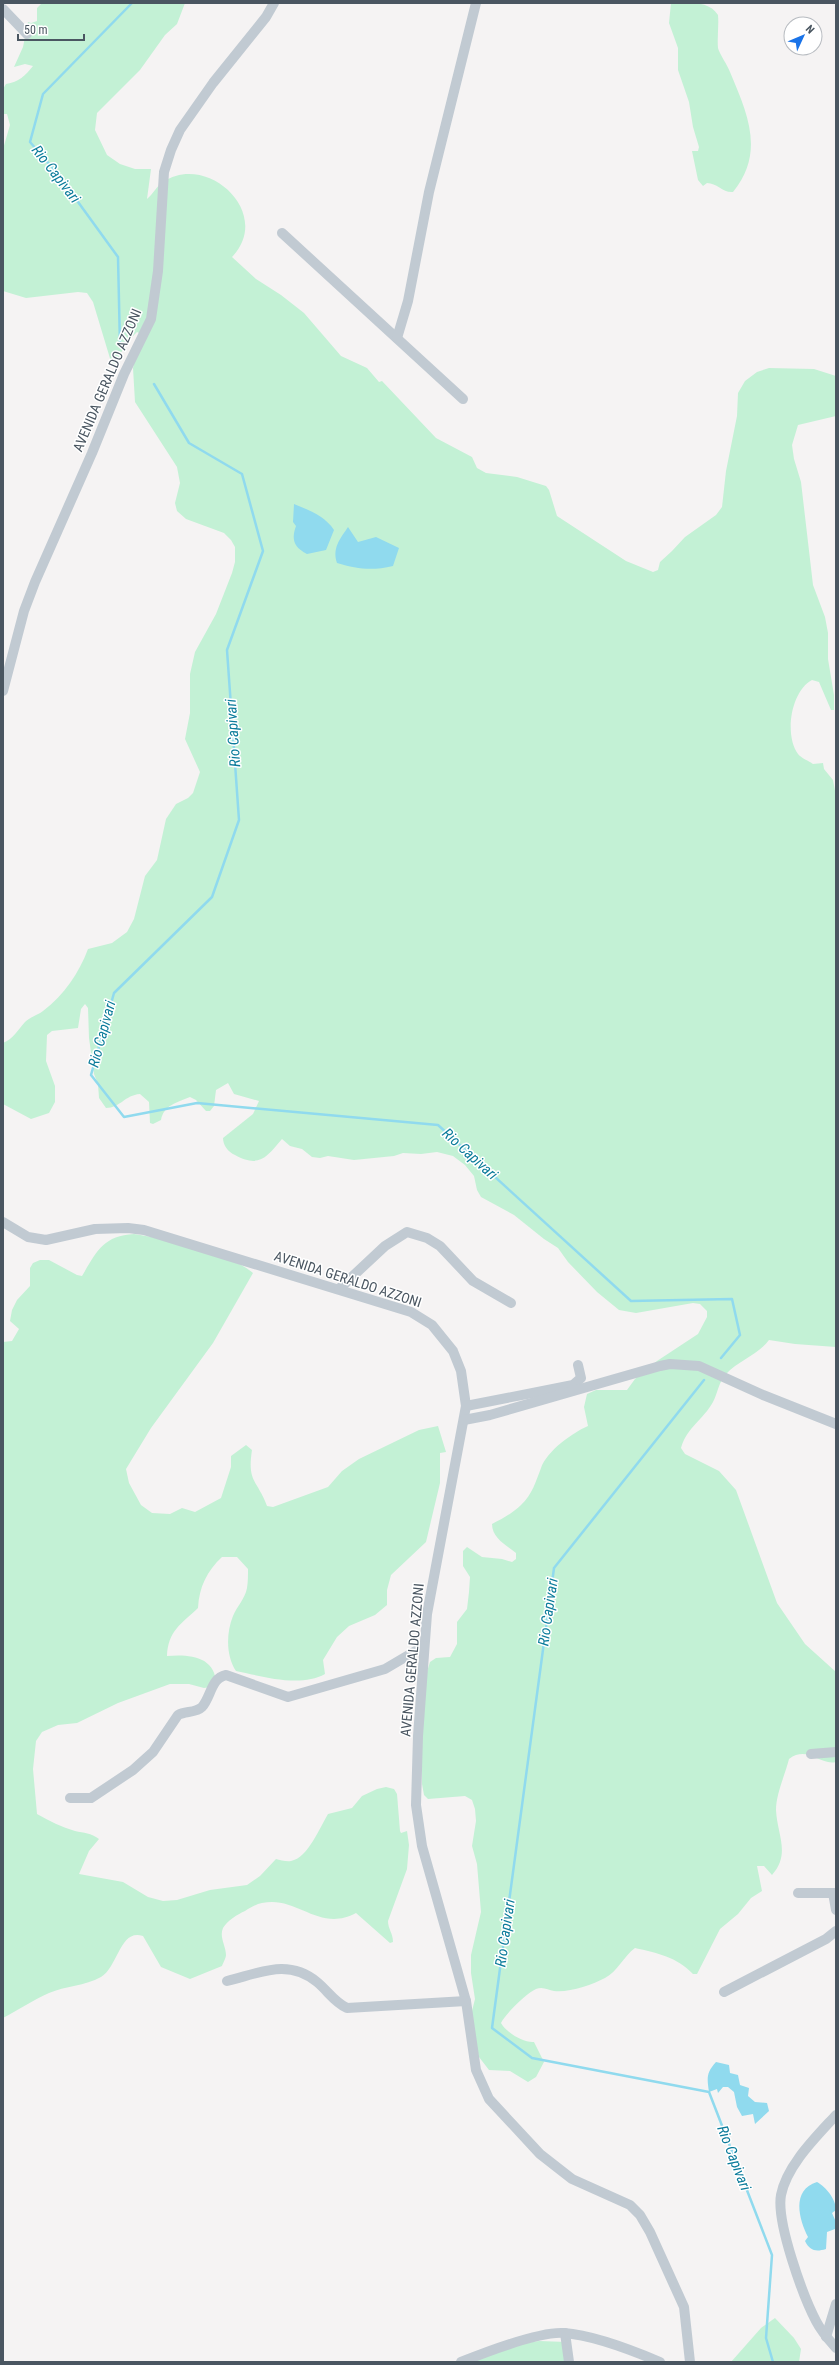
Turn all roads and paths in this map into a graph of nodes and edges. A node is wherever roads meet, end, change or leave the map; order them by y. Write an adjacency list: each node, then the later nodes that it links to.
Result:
1 (274, 3): 8 (street, AVENIDA GERALDO AZZONI)
2 (476, 3): 6 (street)
3 (3, 9): 4 (street)
4 (27, 34)
5 (282, 233): 6 (street)
6 (397, 338): 7 (street)
7 (463, 399)
8 (3, 691)
9 (3, 1222): 10 (street, AVENIDA GERALDO AZZONI)
10 (339, 1289): 11 (street); 13 (street, AVENIDA GERALDO AZZONI)
11 (511, 1302)
12 (578, 1365): 13 (street)
13 (466, 1406): 14 (street, AVENIDA GERALDO AZZONI)
14 (464, 1420): 15 (street); 16 (street, AVENIDA GERALDO AZZONI)
15 (836, 1424)
16 (424, 1646): 19 (street); 26 (street, AVENIDA GERALDO AZZONI)
17 (836, 1752): 18 (street)
18 (811, 1754)
19 (70, 1798)
20 (835, 1893): 21 (street); 22 (street)
21 (798, 1894)
22 (836, 1910)
23 (836, 1931): 25 (street)
24 (227, 1981): 26 (street)
25 (724, 1992)
26 (466, 2001): 35 (street, AVENIDA GERALDO AZZONI)
27 (836, 2115): 30 (street)
28 (836, 2304): 30 (street)
29 (565, 2333): 32 (street); 33 (street); 34 (street)
30 (826, 2337): 31 (street)
31 (836, 2348)
32 (461, 2362)
33 (569, 2362)
34 (660, 2362)
35 (690, 2362)

